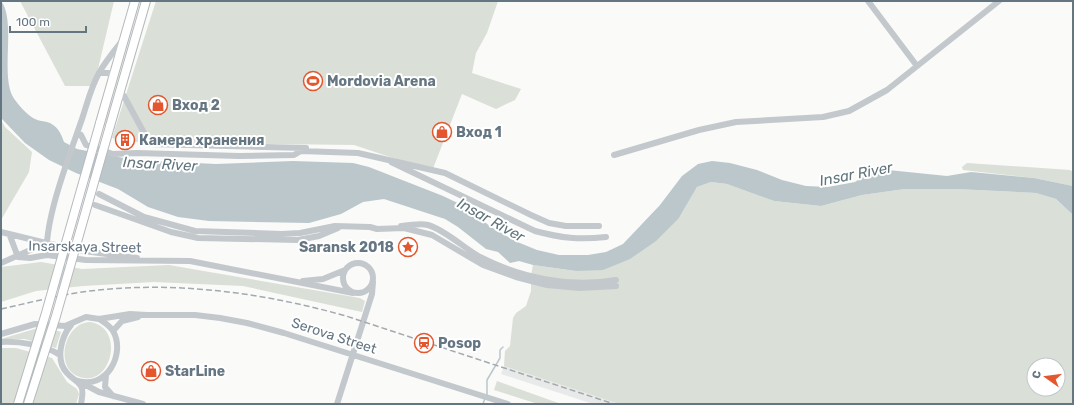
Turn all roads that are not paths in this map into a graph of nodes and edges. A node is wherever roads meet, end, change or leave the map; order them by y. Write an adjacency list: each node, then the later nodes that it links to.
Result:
1 (134, 1): 5 (main road)
2 (146, 1): 45 (main road, bridge)
3 (868, 1): 6 (street)
4 (999, 1): 6 (street)
5 (124, 37): 7 (street); 8 (main road)
6 (917, 66): 11 (street)
7 (98, 73): 8 (street); 22 (street)
8 (112, 78): 44 (main road, bridge)
9 (124, 96): 12 (street)
10 (81, 135): 12 (street)
11 (614, 155)
12 (379, 157): 18 (street); 21 (street)
13 (99, 194): 14 (street)
14 (106, 197): 16 (street); 17 (street)
15 (95, 206): 16 (street)
16 (103, 208): 17 (street)
17 (344, 226): 30 (street)
18 (599, 226)
19 (1, 232): 20 (street)
20 (10, 236): 22 (street); 24 (street)
21 (606, 237)
22 (46, 244): 23 (street); 24 (street, Insarskaya Street); 25 (street, Insarskaya Street)
23 (47, 255): 24 (street, Insarskaya Street); 25 (street, Insarskaya Street)
24 (18, 257): 26 (street, Insarskaya Street)
25 (153, 260): 28 (street, Insarskaya Street)
26 (1, 264)
27 (346, 270): 28 (street, Insarskaya Street); 29 (street); 31 (street)
28 (297, 281): 31 (street, Insarskaya Street)
29 (372, 282): 31 (street); 32 (street)
30 (616, 283)
31 (355, 293): 32 (street)
32 (368, 305): 39 (street)
33 (147, 315): 34 (street, Serova Street); 36 (street, Serova Street); 39 (street, Serova Street)
34 (99, 319): 35 (street, Serova Street); 36 (street)
35 (72, 325): 37 (street, Serova Street); 40 (street)
36 (113, 331): 41 (street)
37 (1, 334)
38 (1, 342): 40 (street)
39 (353, 354): 48 (street); 49 (street, Serova Street)
40 (60, 355): 42 (street)
41 (106, 375): 42 (street); 43 (street)
42 (77, 380): 43 (street); 46 (street)
43 (113, 396): 47 (street)
44 (18, 404)
45 (28, 404)
46 (81, 404)
47 (143, 404)
48 (337, 404)
49 (508, 404)

